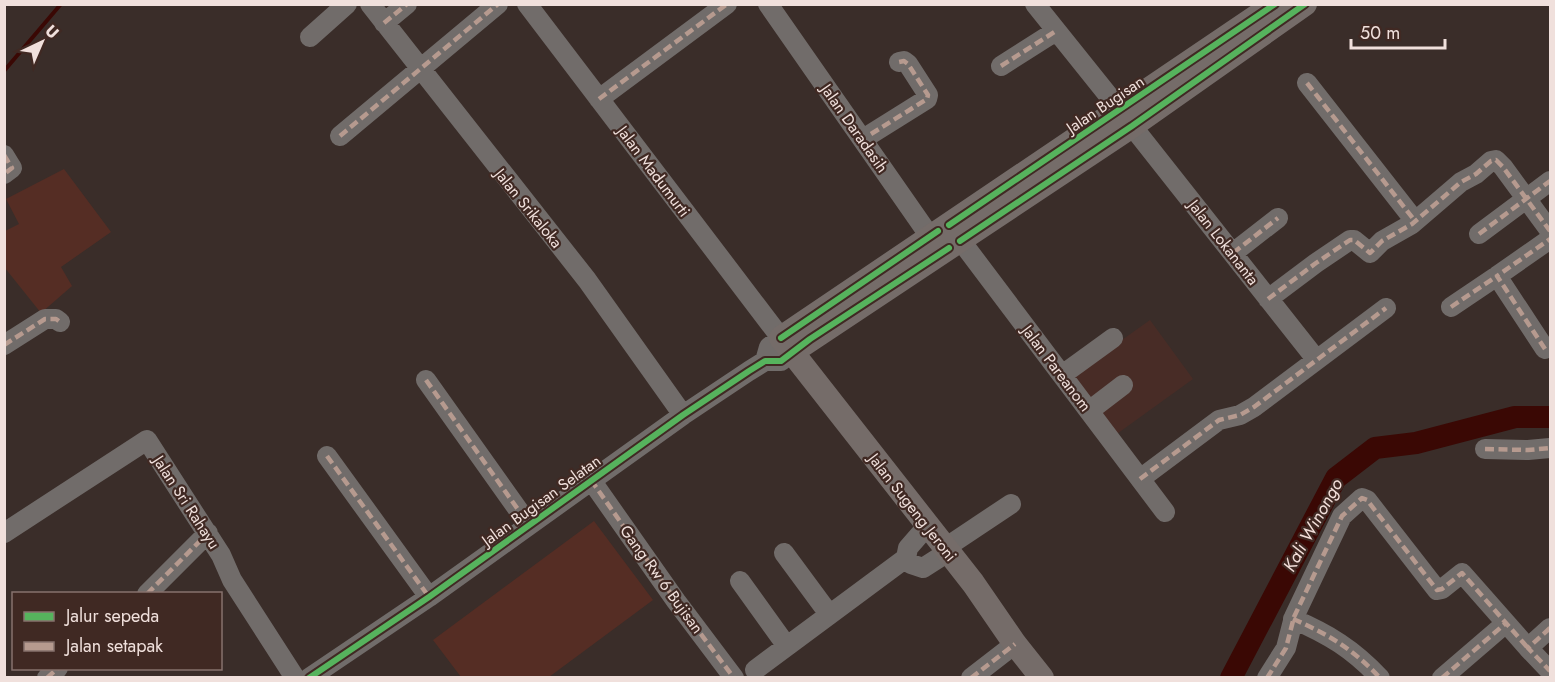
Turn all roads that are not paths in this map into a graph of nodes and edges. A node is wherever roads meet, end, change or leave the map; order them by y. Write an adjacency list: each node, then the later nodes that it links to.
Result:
1 (347, 4): 14 (street)
2 (370, 4): 12 (street, Jalan Srikaloka)
3 (408, 4): 12 (street)
4 (498, 4): 17 (street)
5 (527, 4): 19 (street, Jalan Madumurti)
6 (727, 4): 19 (street)
7 (768, 4): 31 (street, Jalan Daradasih)
8 (778, 4): 21 (street, Jalan Daradasih)
9 (1035, 4): 13 (street, Jalan Lokananta)
10 (1275, 4): 20 (main road, Jalan Bugisan)
11 (1305, 4): 20 (main road, Jalan Bugisan)
12 (384, 23): 17 (street, Jalan Srikaloka)
13 (1056, 31): 16 (street); 20 (street, Jalan Lokananta)
14 (310, 38)
15 (899, 62): 21 (street)
16 (1001, 66)
17 (420, 68): 22 (street); 48 (street, Jalan Srikaloka)
18 (1307, 83): 28 (street)
19 (599, 99): 41 (street, Jalan Madumurti)
20 (1126, 118): 31 (main road, Jalan Bugisan); 33 (street, Jalan Lokananta)
21 (871, 134): 31 (street, Jalan Daradasih)
22 (340, 136)
23 (4, 155): 24 (street)
24 (4, 174)
25 (1551, 181): 26 (street)
26 (1527, 198): 28 (street); 29 (street); 30 (street)
27 (1278, 218): 33 (street)
28 (1415, 221): 35 (street)
29 (1551, 231)
30 (1479, 234)
31 (945, 239): 41 (main road, Jalan Bugisan); 44 (street, Jalan Pareanom)
32 (1551, 239): 34 (street)
33 (1233, 254): 35 (street, Jalan Lokananta)
34 (1497, 276): 36 (street); 42 (street)
35 (1268, 299): 43 (street, Jalan Lokananta)
36 (1451, 307)
37 (1386, 308): 43 (street)
38 (60, 322): 40 (street)
39 (1113, 338): 44 (street)
40 (4, 345)
41 (786, 345): 48 (street, Jalan Bugisan Selatan); 57 (main road, Jalan Sugeng Jeroni)
42 (1545, 349)
43 (1316, 359): 52 (street)
44 (1062, 375): 47 (street, Jalan Pareanom)
45 (426, 380): 56 (street)
46 (1123, 385): 47 (street)
47 (1089, 411): 52 (street, Jalan Pareanom)
48 (683, 415): 53 (street, Jalan Bugisan Selatan)
49 (1485, 448): 50 (street)
50 (1549, 452)
51 (327, 456): 65 (street)
52 (1140, 479): 55 (street, Jalan Pareanom)
53 (591, 480): 56 (street, Jalan Bugisan Selatan); 77 (street, Gang Rw 6 Bujisan)
54 (1011, 504): 60 (street)
55 (1165, 512)
56 (529, 525): 65 (street, Jalan Bugisan Selatan)
57 (928, 525): 60 (main road, Jalan Sugeng Jeroni); 62 (street)
58 (6, 529): 59 (street, Jalan Sri Rahayu)
59 (208, 533): 64 (street); 75 (street, Jalan Sri Rahayu)
60 (947, 550): 62 (street); 70 (main road, Jalan Sugeng Jeroni)
61 (784, 554): 66 (street)
62 (906, 558): 66 (street)
63 (740, 581): 71 (street)
64 (149, 592)
65 (429, 597): 76 (street, Jalan Bugisan Selatan)
66 (829, 614): 71 (street)
67 (1293, 619): 68 (street); 80 (street); 81 (street)
68 (1506, 623): 72 (street); 82 (street)
69 (1551, 628): 72 (street)
70 (1015, 644): 78 (street); 79 (main road, Jalan Sugeng Jeroni)
71 (786, 645): 73 (street)
72 (1528, 648): 74 (street)
73 (754, 670)
74 (1551, 671)
75 (295, 678)
76 (309, 678)
77 (734, 678)
78 (971, 678)
79 (1042, 678)
80 (1267, 678)
81 (1380, 678)
82 (1442, 678)

